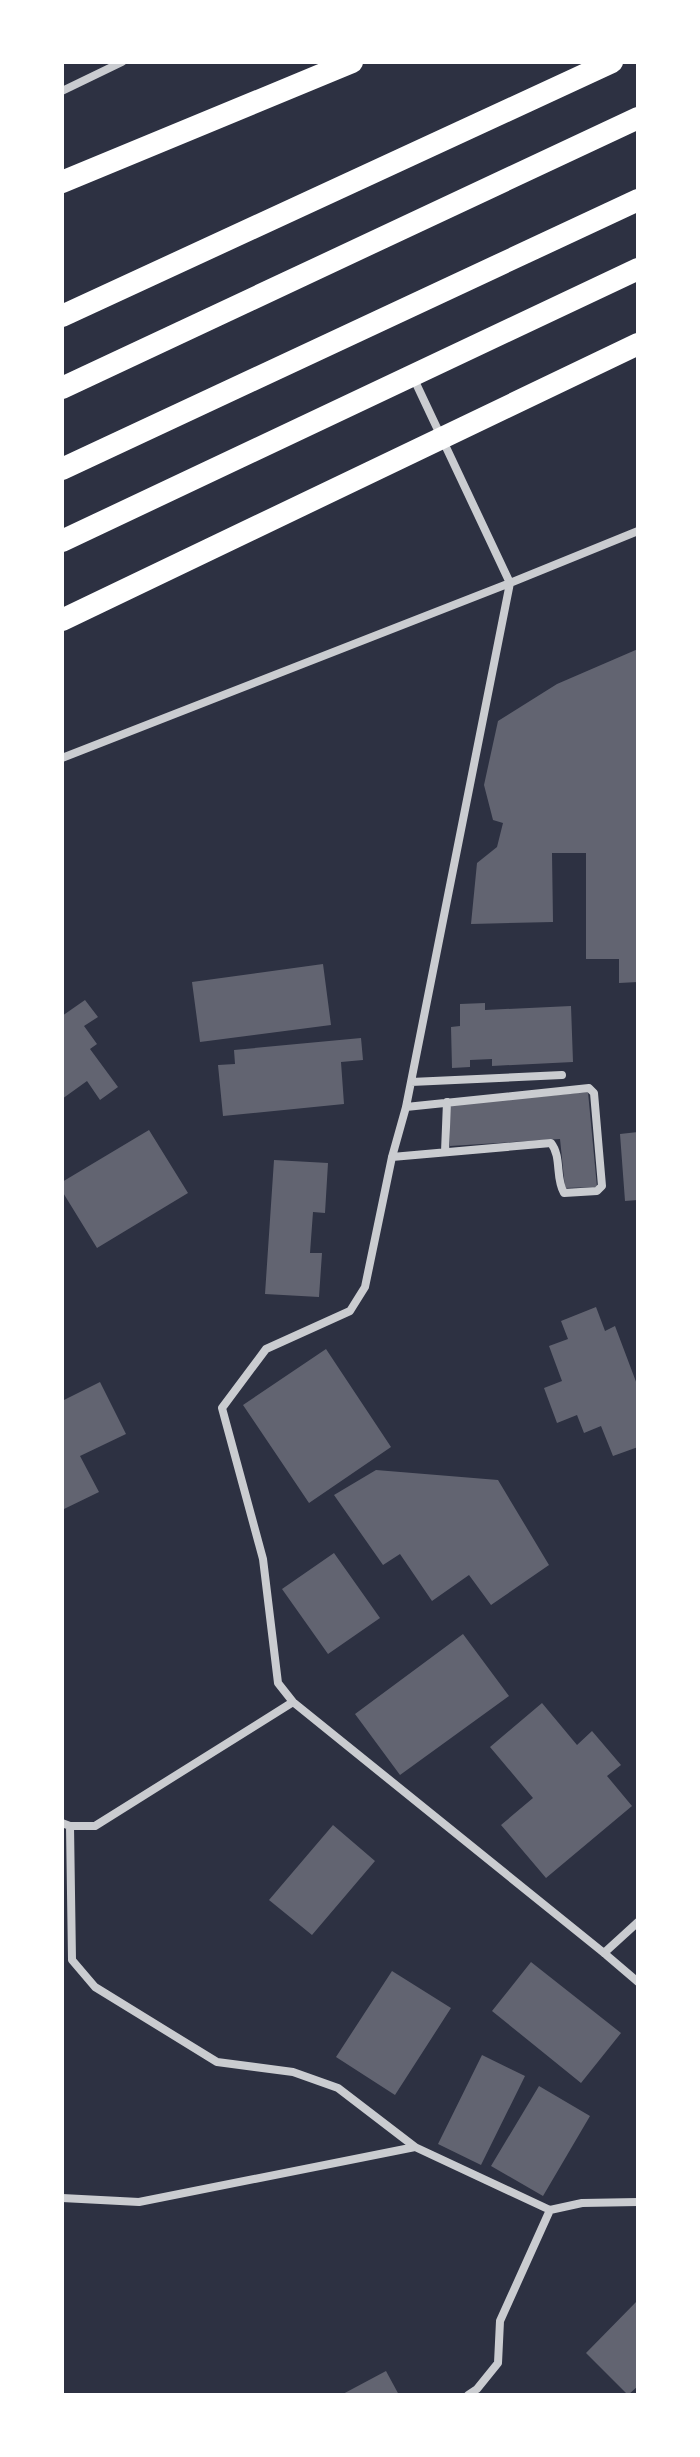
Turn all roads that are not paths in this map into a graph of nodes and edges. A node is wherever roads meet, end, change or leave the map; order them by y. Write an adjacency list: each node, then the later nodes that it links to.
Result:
1 (122, 62): 4 (street)
2 (352, 62): 6 (highway)
3 (612, 62): 9 (highway)
4 (62, 91)
5 (638, 118): 12 (highway)
6 (62, 182)
7 (638, 200): 13 (highway)
8 (638, 269): 11 (highway)
9 (62, 316)
10 (638, 344): 17 (highway)
11 (413, 376): 15 (highway); 16 (street)
12 (62, 388)
13 (62, 469)
14 (638, 531): 16 (street)
15 (62, 541)
16 (510, 583): 18 (street); 20 (street)
17 (62, 620)
18 (62, 758)
19 (562, 1075): 20 (street)
20 (411, 1082): 22 (street)
21 (447, 1102): 22 (street); 23 (street); 23 (street)
22 (406, 1107): 24 (street)
23 (445, 1152): 24 (street)
24 (392, 1157): 25 (street)
25 (293, 1702): 26 (street); 28 (street)
26 (66, 1824): 29 (street)
27 (638, 1922): 28 (street)
28 (604, 1953): 31 (street)
29 (72, 1960): 30 (street); 32 (street)
30 (62, 1964)
31 (638, 1982)
32 (415, 2147): 33 (street); 35 (street)
33 (62, 2198)
34 (638, 2202): 35 (street)
35 (550, 2210): 36 (street)
36 (468, 2395)

